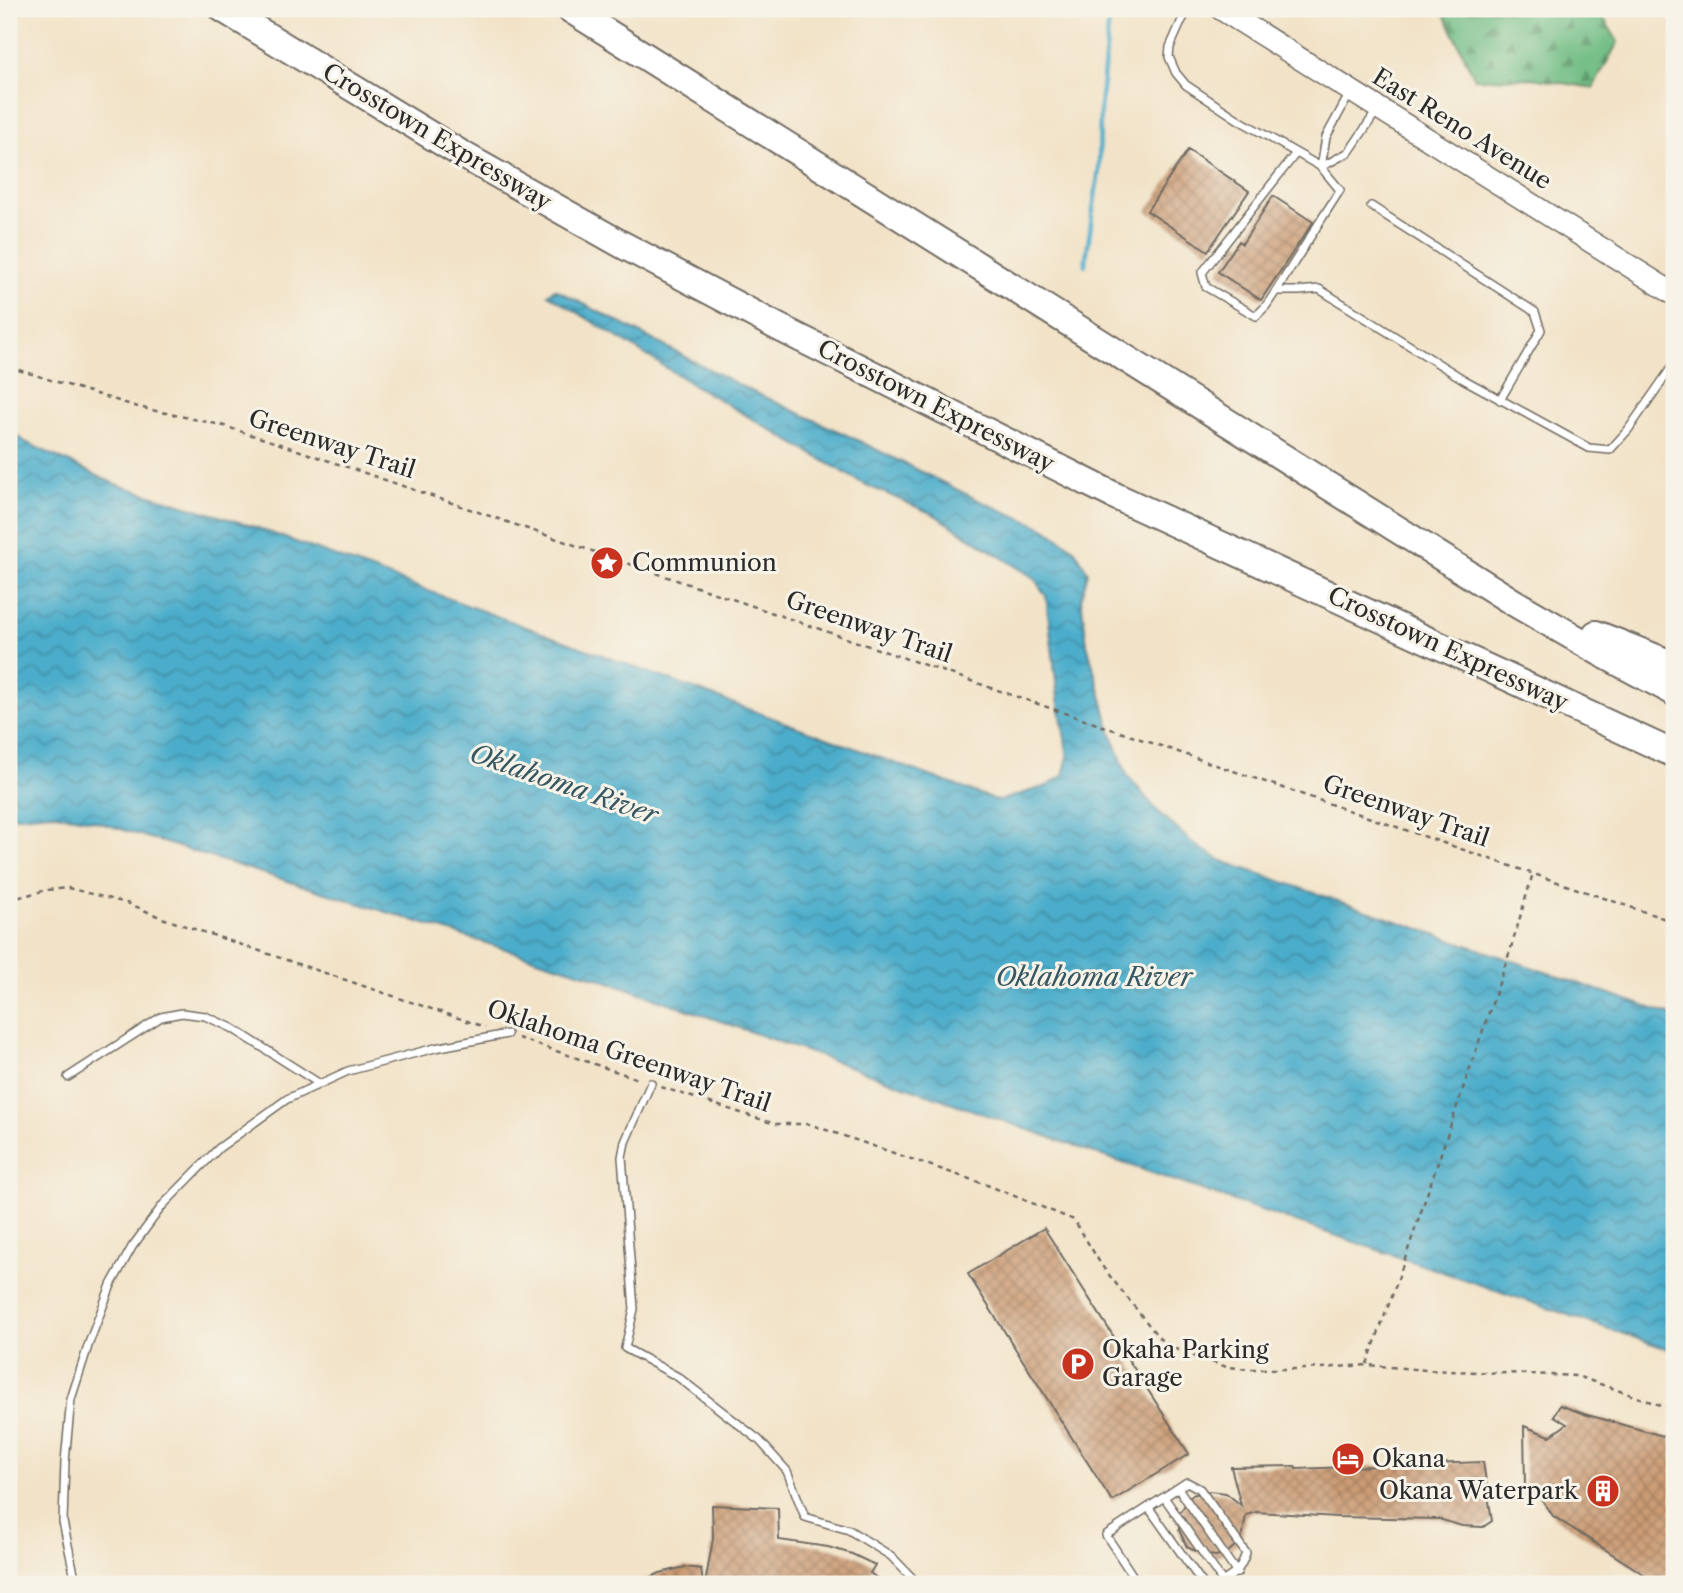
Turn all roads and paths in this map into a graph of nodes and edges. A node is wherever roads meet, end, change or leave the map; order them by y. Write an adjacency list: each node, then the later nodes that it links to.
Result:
1 (223, 9): 18 (highway, Crosstown Expressway)
2 (570, 9): 15 (highway)
3 (1189, 9): 7 (lane)
4 (1221, 9): 5 (main road, East Reno Avenue)
5 (1351, 91): 6 (main road, East Reno Avenue); 8 (lane)
6 (1378, 108): 8 (lane); 11 (main road, East Reno Avenue)
7 (1293, 152): 8 (lane); 10 (lane)
8 (1321, 167): 10 (lane)
9 (1371, 206): 14 (lane)
10 (1276, 291): 14 (lane)
11 (1674, 294)
12 (1674, 363): 14 (lane)
13 (9, 367): 21 (path, Greenway Trail)
14 (1500, 400)
15 (1513, 602): 16 (highway); 17 (highway)
16 (1674, 665)
17 (1674, 692)
18 (1630, 733): 19 (highway, Crosstown Expressway); 20 (highway)
19 (1674, 754)
20 (1674, 763)
21 (1533, 873): 23 (path, Greenway Trail); 28 (path)
22 (9, 900): 24 (path, Oklahoma Greenway Trail)
23 (1674, 922)
24 (507, 1034): 26 (path, Oklahoma Greenway Trail); 27 (lane)
25 (68, 1077): 27 (lane)
26 (651, 1083): 28 (path, Oklahoma Greenway Trail); 36 (lane)
27 (320, 1084): 35 (lane)
28 (1367, 1365): 29 (path, Oklahoma Greenway Trail)
29 (1674, 1410)
30 (1178, 1488): 31 (lane); 33 (lane); 33 (lane)
31 (1164, 1497): 32 (lane); 34 (lane)
32 (1149, 1507): 37 (lane); 38 (lane)
33 (1237, 1573): 34 (lane)
34 (1221, 1583)
35 (79, 1584)
36 (918, 1584)
37 (1138, 1584)
38 (1203, 1584)

